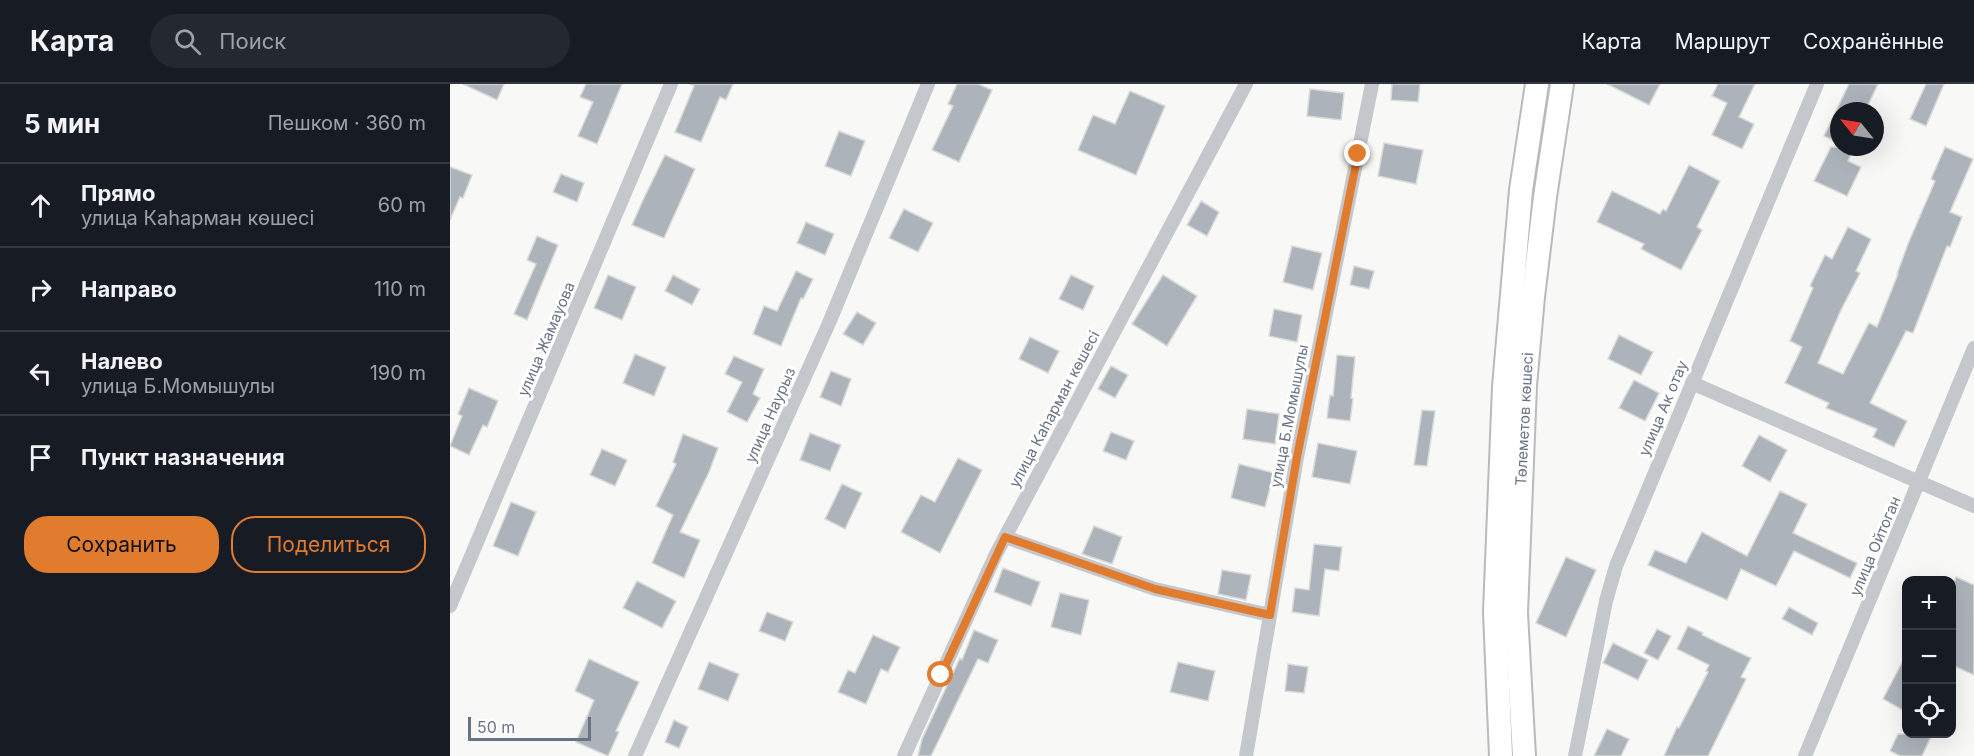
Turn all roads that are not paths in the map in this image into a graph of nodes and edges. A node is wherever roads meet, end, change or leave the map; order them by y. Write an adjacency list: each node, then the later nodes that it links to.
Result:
1 (671, 84): 13 (street, улица Жамауова)
2 (927, 84): 15 (street, улица Наурыз)
3 (1246, 84): 12 (street, улица Каһарман көшесі)
4 (1372, 84): 14 (street, улица Б.Момышулы)
5 (1537, 84): 18 (main road, Төлеметов көшесі)
6 (1562, 84): 19 (main road, Төлеметов көшесі)
7 (1817, 84): 9 (street, улица Ак отау)
8 (1974, 348): 10 (street, улица Ойтоган)
9 (1692, 383): 10 (street); 20 (street, улица Ак отау)
10 (1919, 483): 11 (street); 21 (street, улица Ойтоган)
11 (1974, 506)
12 (1005, 537): 14 (street); 16 (street, улица Каһарман көшесі)
13 (450, 606)
14 (1270, 615): 17 (street, улица Б.Момышулы)
15 (635, 756)
16 (904, 756)
17 (1246, 756)
18 (1501, 756)
19 (1524, 756)
20 (1575, 756)
21 (1805, 756)

